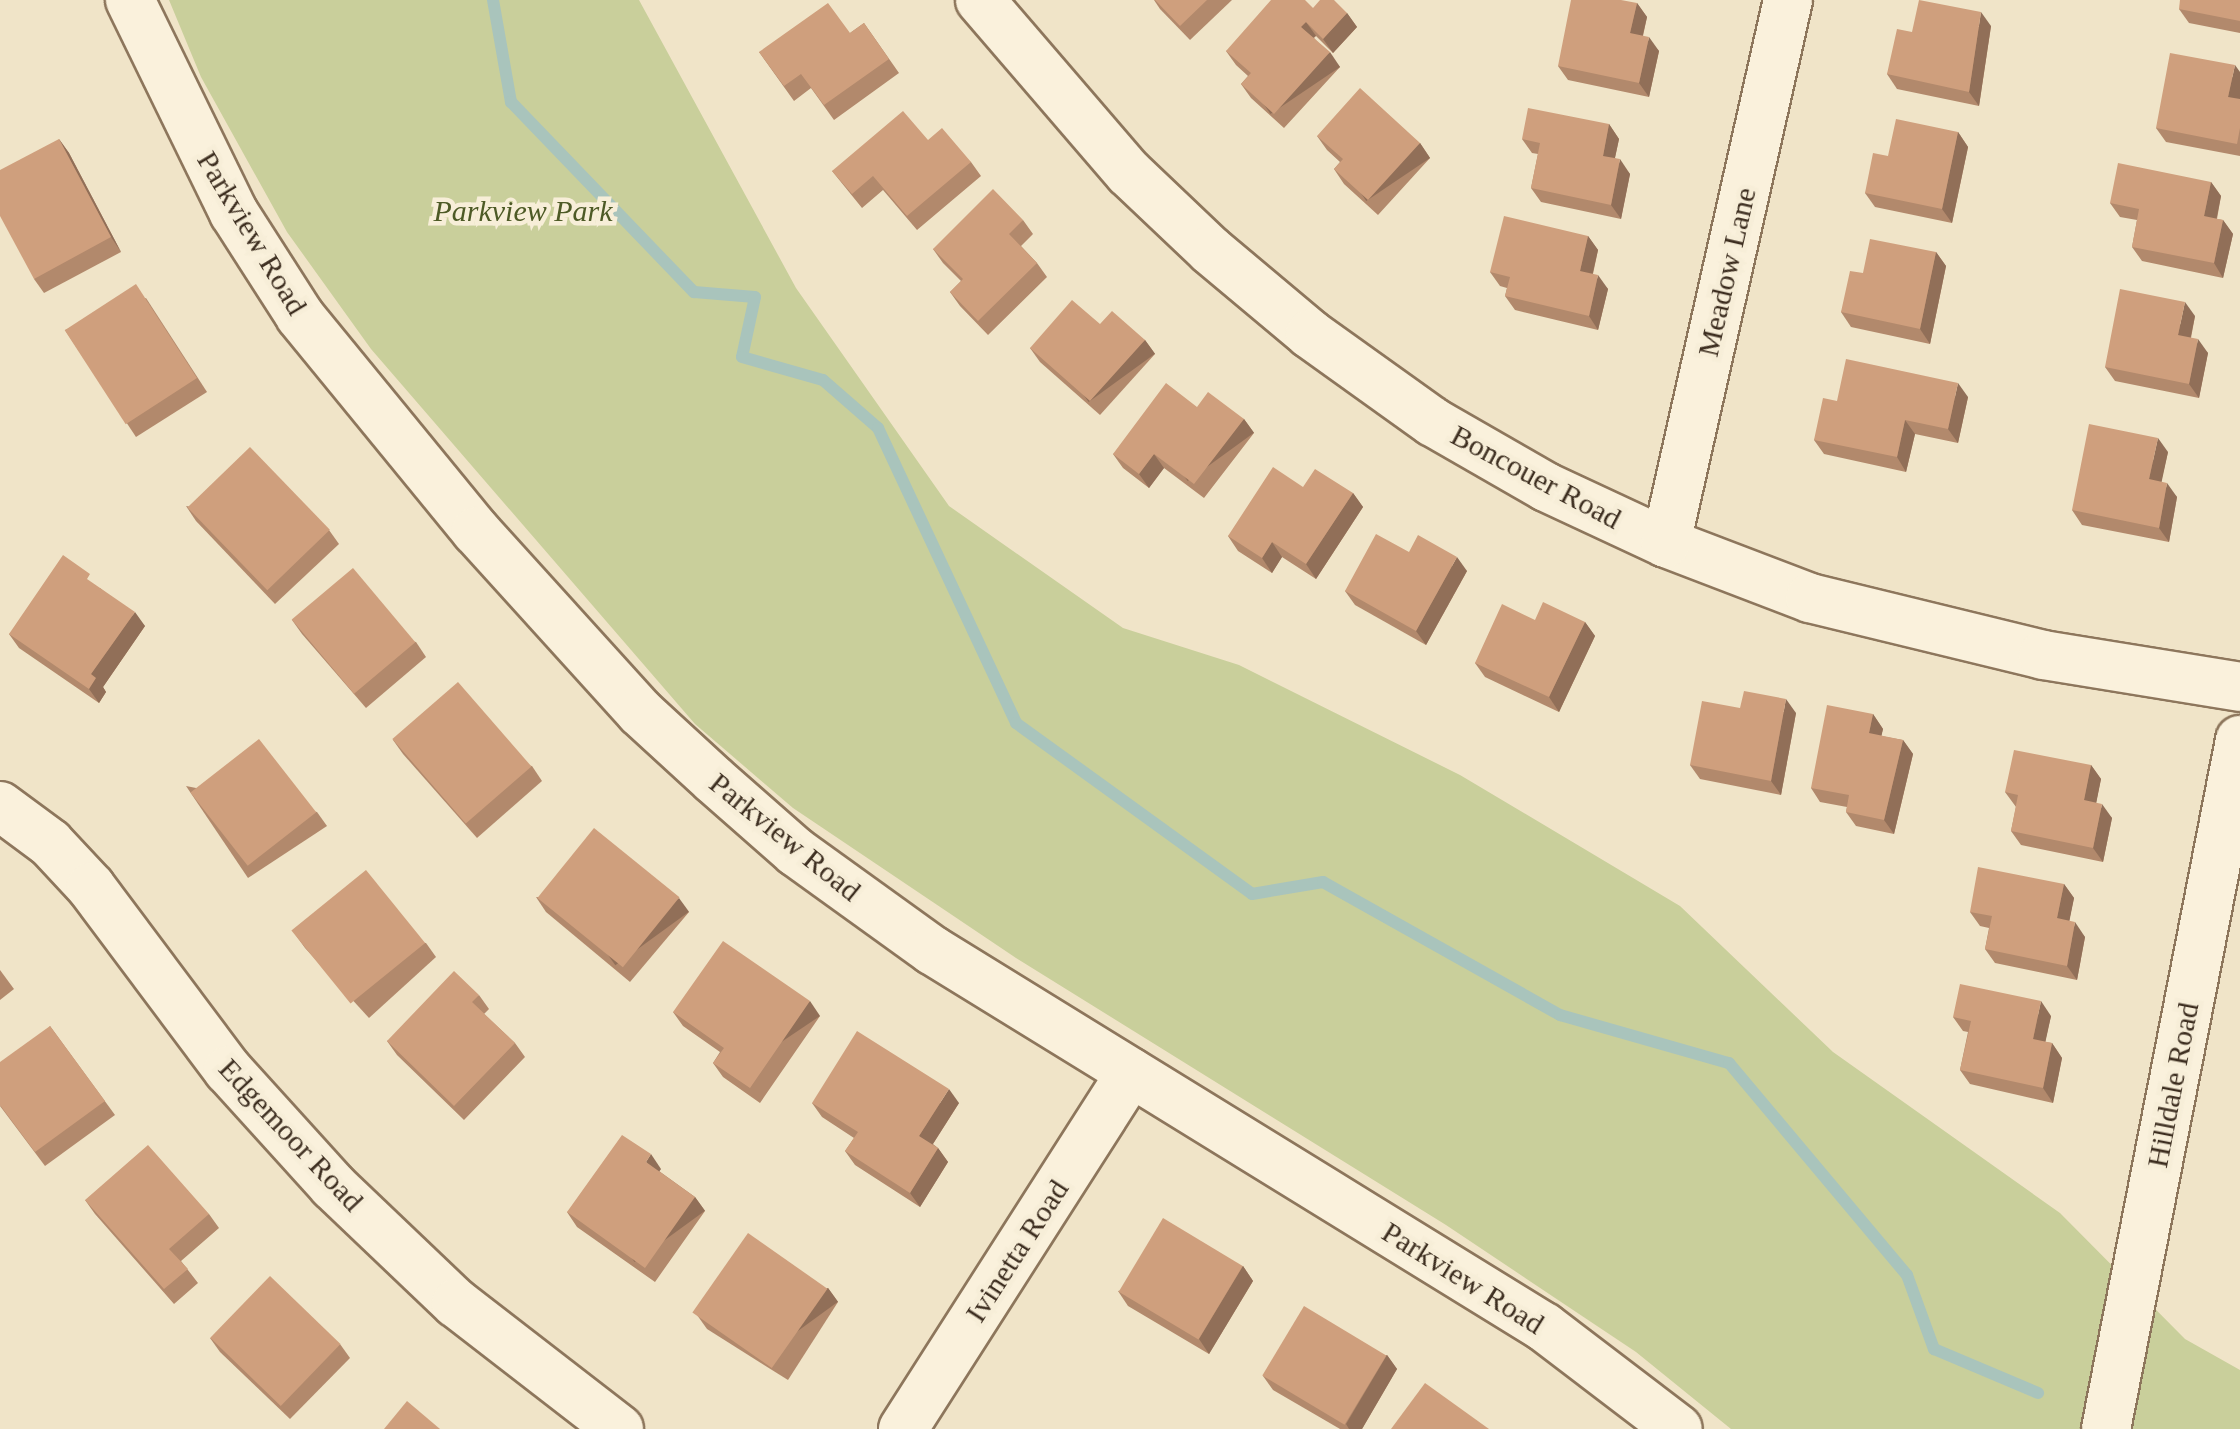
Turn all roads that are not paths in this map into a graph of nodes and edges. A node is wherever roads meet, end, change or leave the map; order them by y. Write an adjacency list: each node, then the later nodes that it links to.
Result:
1 (130, 0): 8 (street, Parkview Road)
2 (980, 0): 4 (street, Boncouer Road)
3 (1788, 0): 4 (street, Meadow Lane)
4 (1666, 543): 5 (street, Boncouer Road)
5 (2240, 687)
6 (2240, 740): 12 (street, Hilldale Road)
7 (0, 806): 9 (street, Edgemoor Road)
8 (1131, 1074): 10 (street, Ivinetta Road); 11 (street, Parkview Road)
9 (619, 1429)
10 (903, 1429)
11 (1678, 1429)
12 (2106, 1429)

